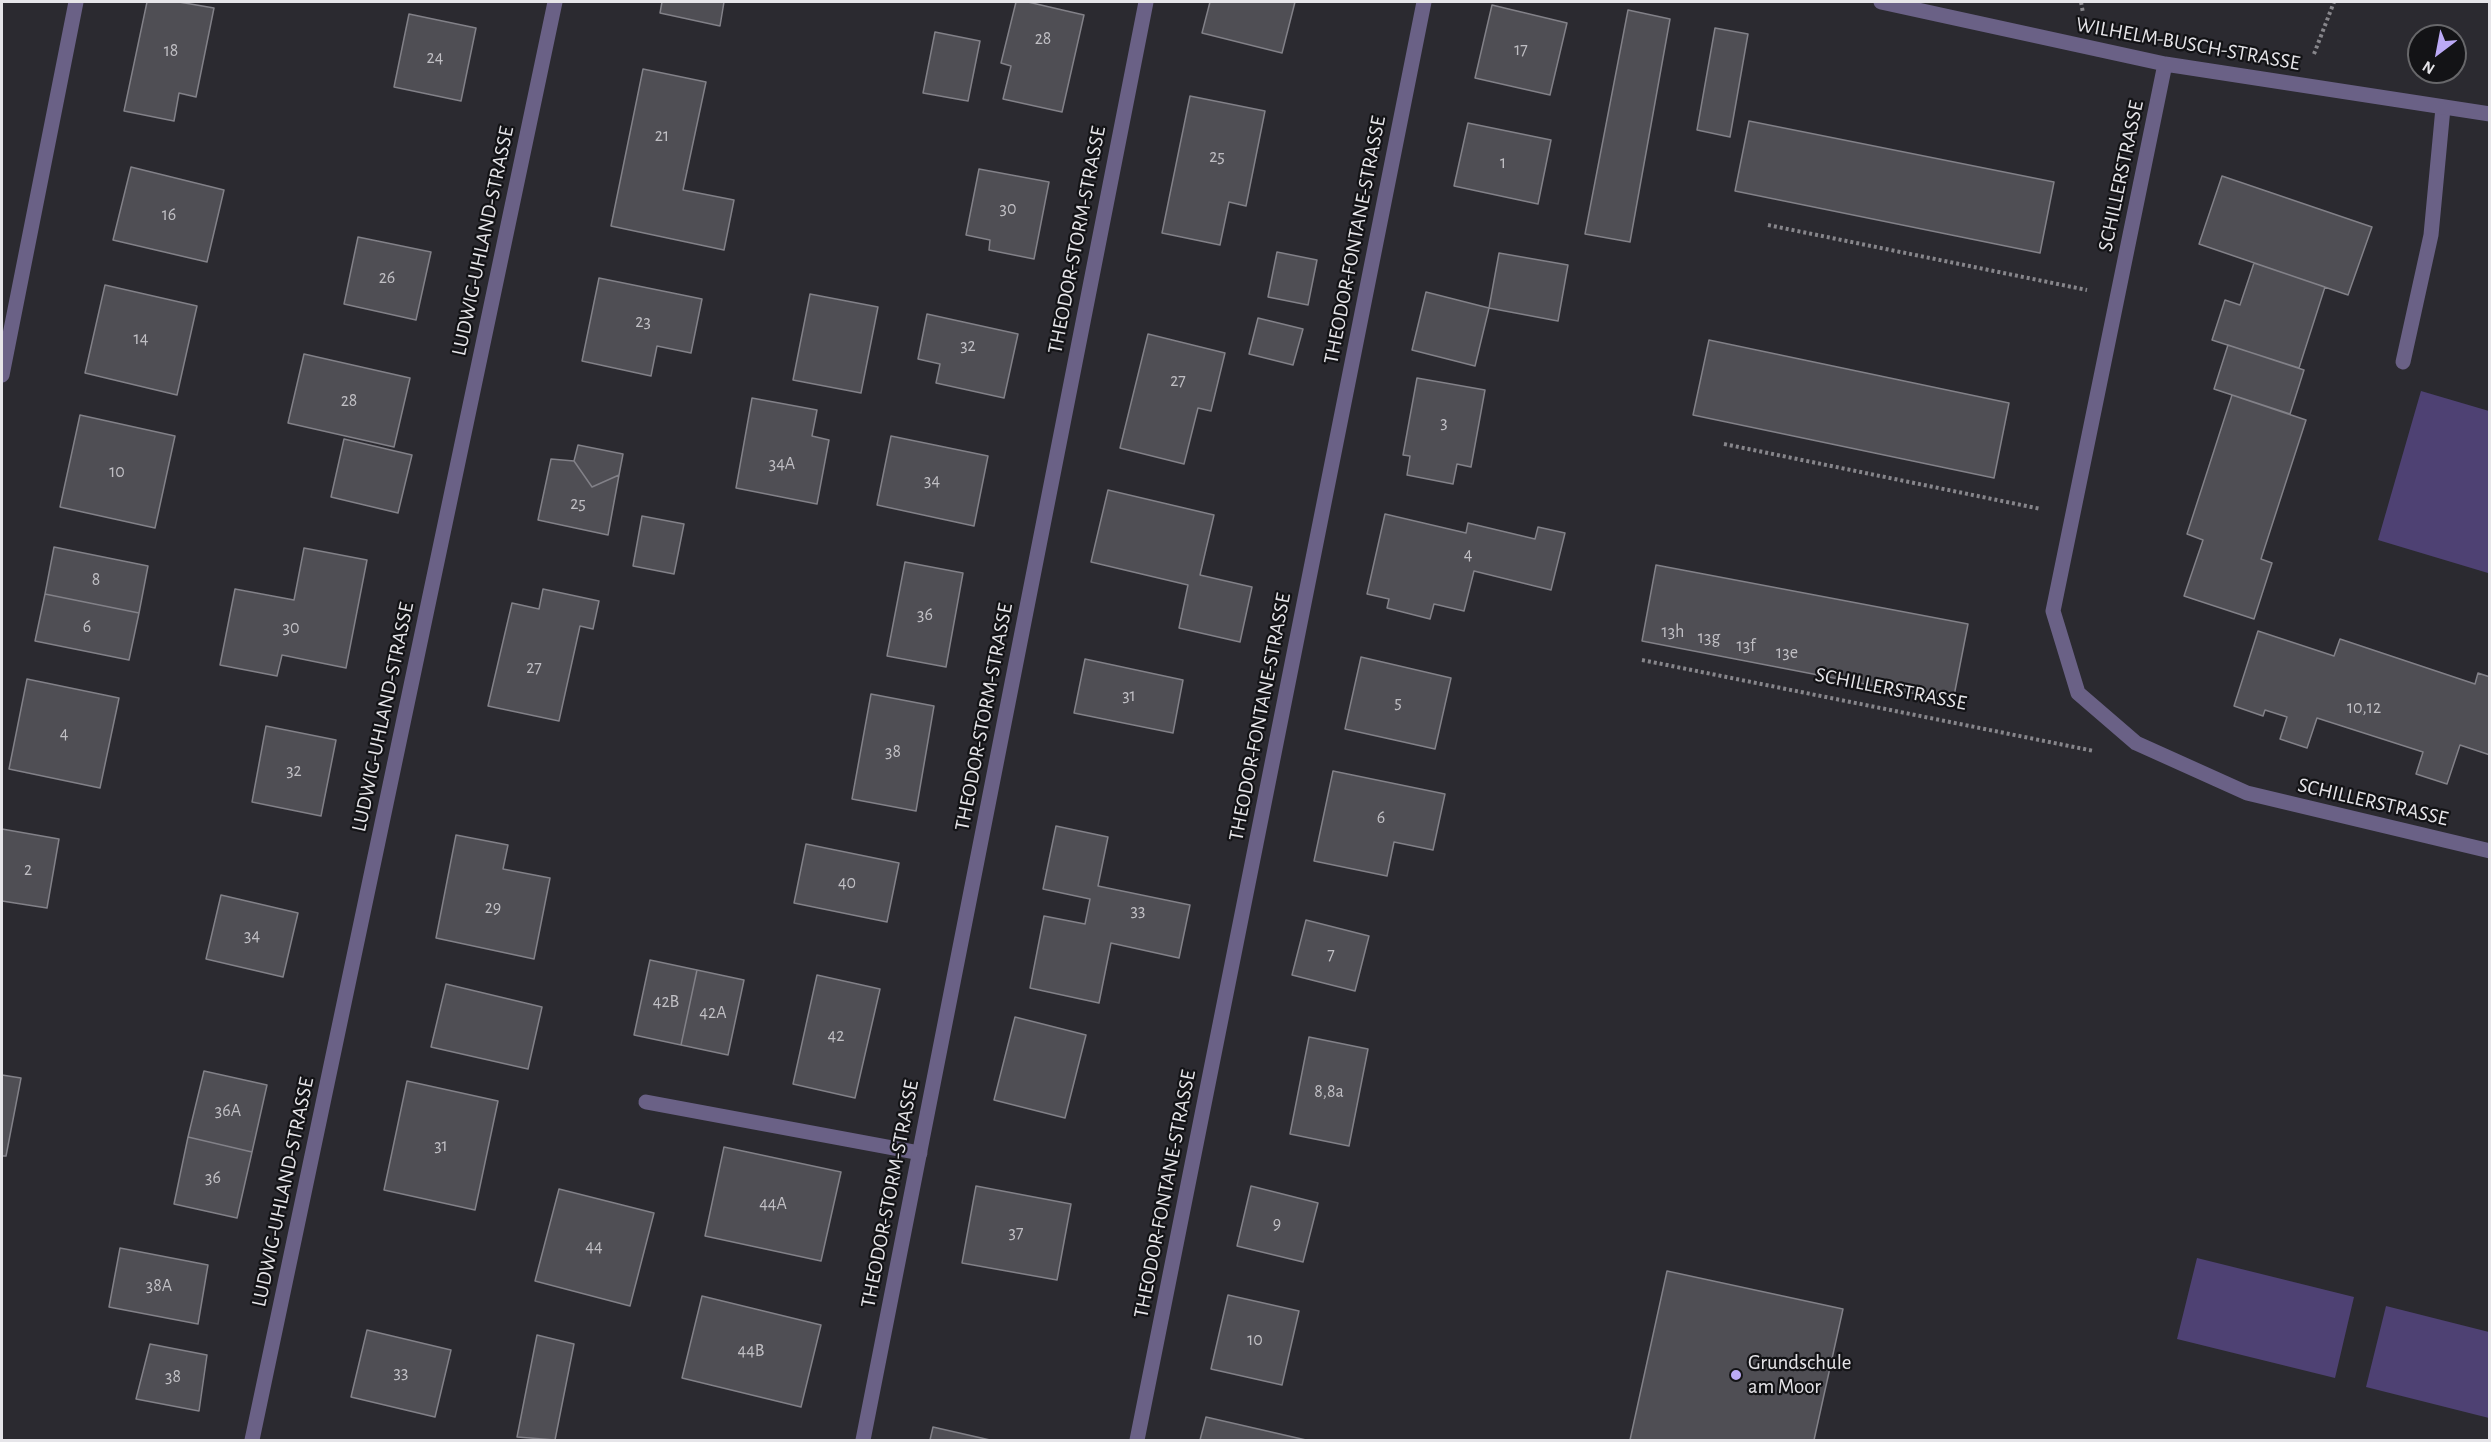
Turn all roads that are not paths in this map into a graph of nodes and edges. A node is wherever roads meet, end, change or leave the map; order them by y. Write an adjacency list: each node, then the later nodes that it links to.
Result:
1 (76, 2): 10 (street)
2 (555, 2): 14 (street, LUDWIG-UHLAND-STRASSE)
3 (1146, 2): 13 (street, THEODOR-STORM-STRASSE)
4 (1424, 2): 16 (street, THEODOR-FONTANE-STRASSE)
5 (1881, 2): 6 (street, WILHELM-BUSCH-STRASSE)
6 (2165, 64): 7 (street, WILHELM-BUSCH-STRASSE); 11 (street, SCHILLERSTRASSE)
7 (2443, 108): 8 (street, WILHELM-BUSCH-STRASSE); 9 (street)
8 (2490, 114)
9 (2403, 362)
10 (2, 375)
11 (2490, 850)
12 (646, 1102): 13 (street)
13 (920, 1153): 15 (street, THEODOR-STORM-STRASSE)
14 (252, 1440)
15 (864, 1440)
16 (1137, 1440)

